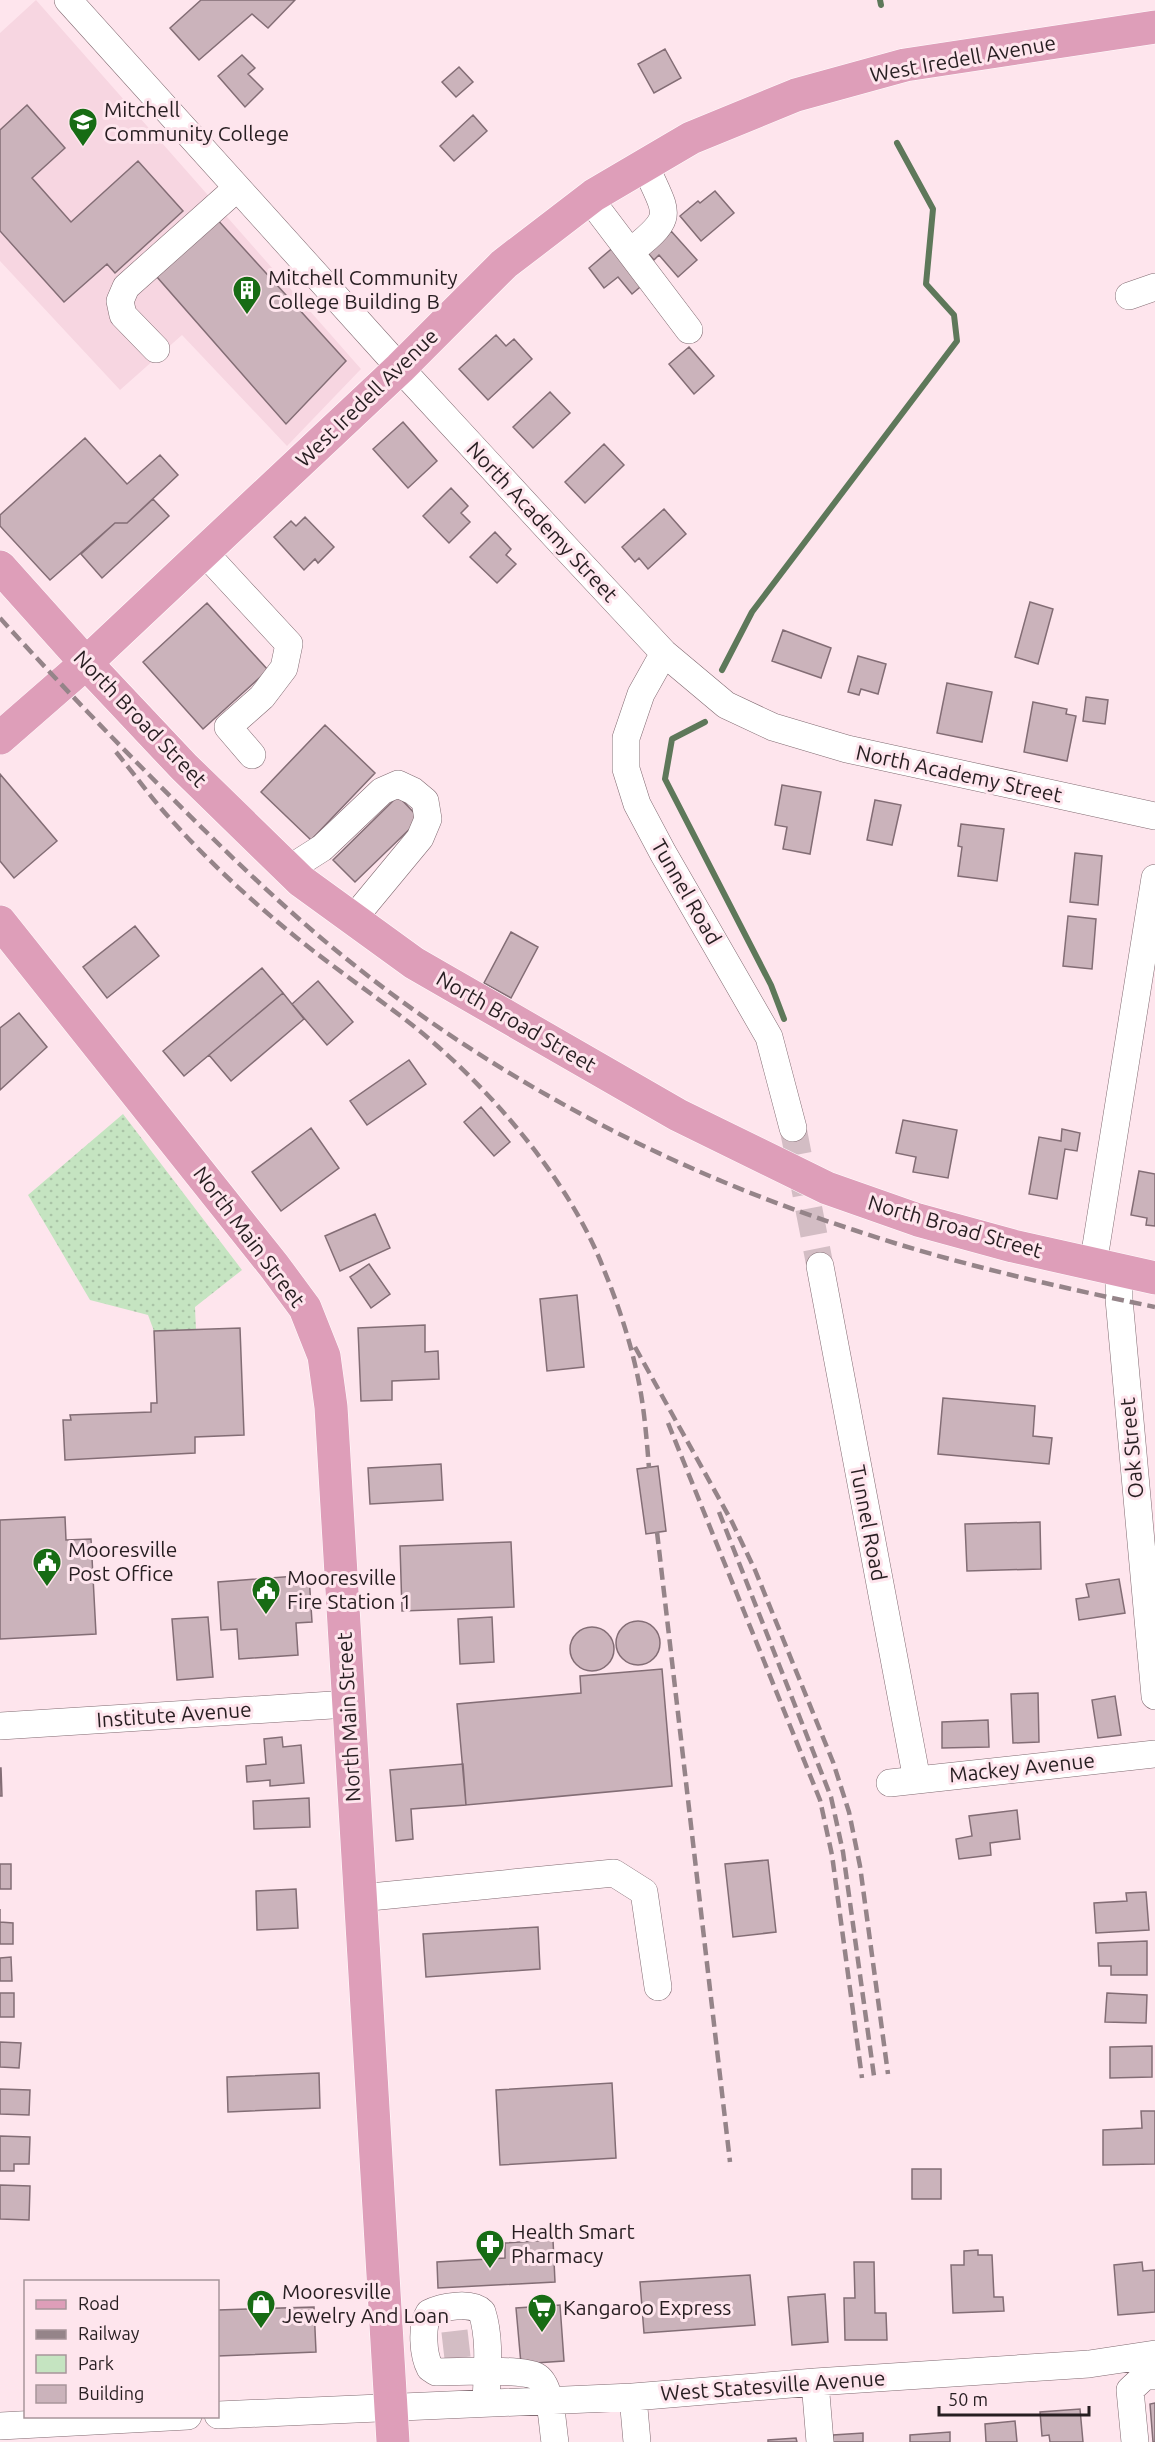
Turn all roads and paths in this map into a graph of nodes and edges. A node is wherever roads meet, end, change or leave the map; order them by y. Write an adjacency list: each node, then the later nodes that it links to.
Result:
1 (68, 0): 4 (street, North Academy Street)
2 (1155, 27): 3 (main road, West Iredell Avenue)
3 (645, 165): 5 (main road, West Iredell Avenue); 6 (street)
4 (237, 188): 10 (street); 11 (street, North Academy Street)
5 (590, 198): 6 (street); 11 (main road, West Iredell Avenue)
6 (630, 252): 9 (street)
7 (1155, 287): 8 (street)
8 (1129, 296)
9 (689, 330)
10 (156, 349)
11 (400, 368): 12 (main road, West Iredell Avenue); 14 (street, North Academy Street)
12 (204, 552): 15 (main road, West Iredell Avenue); 17 (street)
13 (0, 567): 15 (main road, North Broad Street)
14 (664, 653): 18 (street, North Academy Street); 23 (street, Tunnel Road)
15 (86, 663): 16 (main road, West Iredell Avenue); 19 (main road, North Broad Street)
16 (0, 738)
17 (252, 755)
18 (1155, 816)
19 (289, 869): 21 (main road, North Broad Street); 21 (street)
20 (1155, 878): 25 (street, Oak Street)
21 (353, 919): 25 (main road, North Broad Street)
22 (0, 922): 29 (main road, North Main Street)
23 (794, 1128)
24 (820, 1266): 32 (street, Tunnel Road)
25 (1106, 1268): 26 (main road, North Broad Street); 27 (street, Oak Street)
26 (1155, 1278)
27 (1146, 1501): 28 (street, Oak Street)
28 (1155, 1696)
29 (348, 1704): 30 (street, Institute Avenue); 34 (main road, North Main Street)
30 (0, 1726)
31 (1155, 1754): 32 (street, Mackey Avenue)
32 (917, 1780): 33 (street, Mackey Avenue)
33 (890, 1783)
34 (360, 1899): 35 (street); 37 (main road, North Main Street)
35 (658, 1987)
36 (456, 2345): 37 (street); 39 (street); 39 (street)
37 (387, 2356): 44 (main road, North Main Street)
38 (1150, 2366): 40 (street, West Statesville Avenue); 52 (street)
39 (487, 2372): 42 (street); 43 (street)
40 (815, 2382): 41 (street, West Statesville Avenue); 51 (street)
41 (633, 2397): 42 (street, West Statesville Avenue); 50 (street)
42 (549, 2400): 43 (street, West Statesville Avenue); 49 (street)
43 (486, 2402): 44 (street, West Statesville Avenue)
44 (391, 2406): 45 (street, West Statesville Avenue); 48 (main road, North Main Street)
45 (219, 2415)
46 (177, 2425): 47 (street)
47 (0, 2426)
48 (393, 2442)
49 (555, 2442)
50 (637, 2442)
51 (820, 2442)
52 (1135, 2442)

